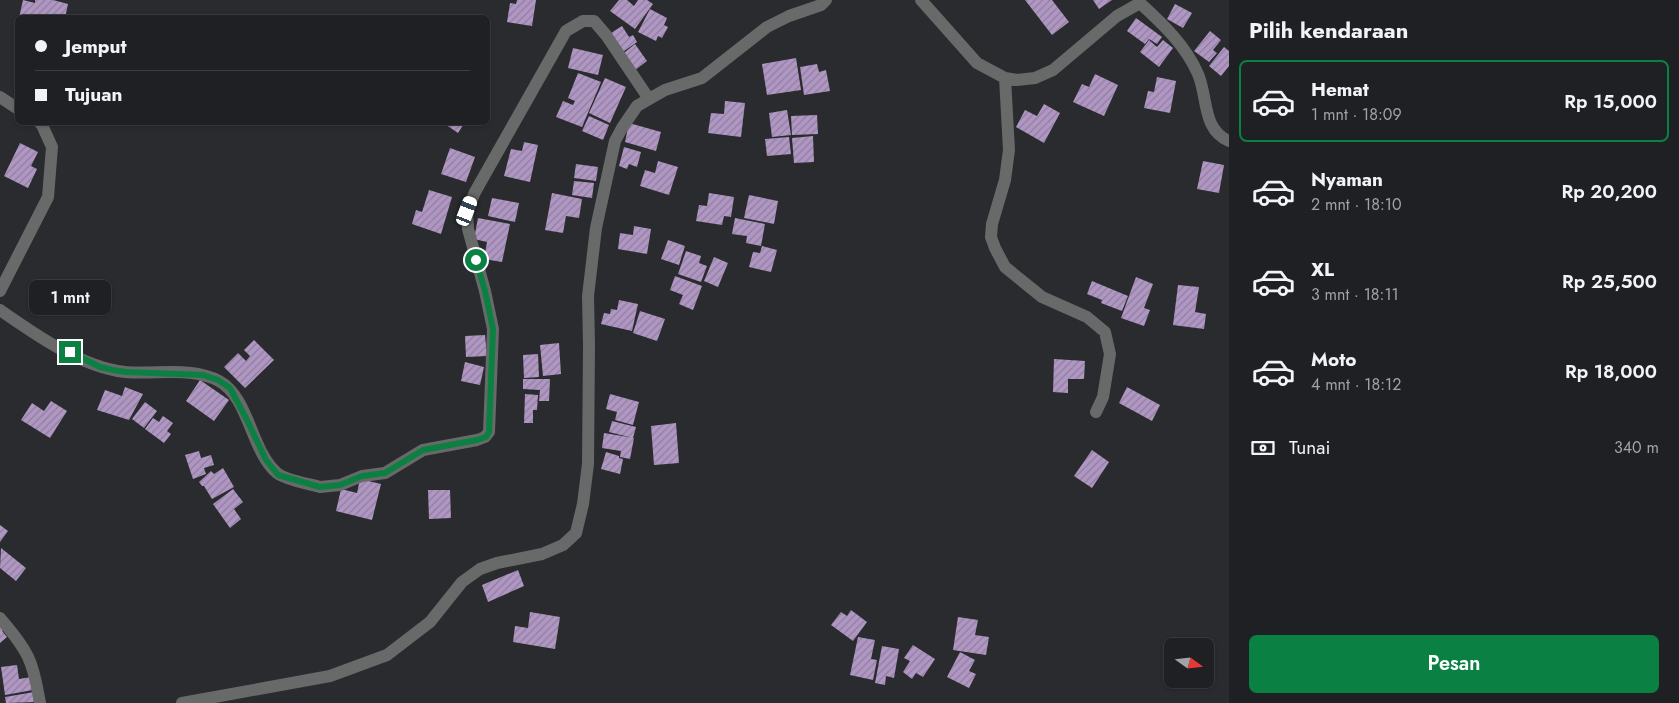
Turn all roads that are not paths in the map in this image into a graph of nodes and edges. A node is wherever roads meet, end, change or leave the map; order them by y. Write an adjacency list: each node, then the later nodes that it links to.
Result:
1 (826, 0): 6 (street)
2 (921, 0): 4 (street)
3 (1141, 2): 4 (street); 9 (street)
4 (1005, 78): 12 (street)
5 (0, 97): 7 (street)
6 (649, 99): 11 (street); 15 (street)
7 (15, 107)
8 (42, 125): 10 (street)
9 (1229, 141)
10 (0, 291)
11 (0, 310)
12 (1096, 412)
13 (0, 618): 14 (street)
14 (40, 703)
15 (182, 703)

